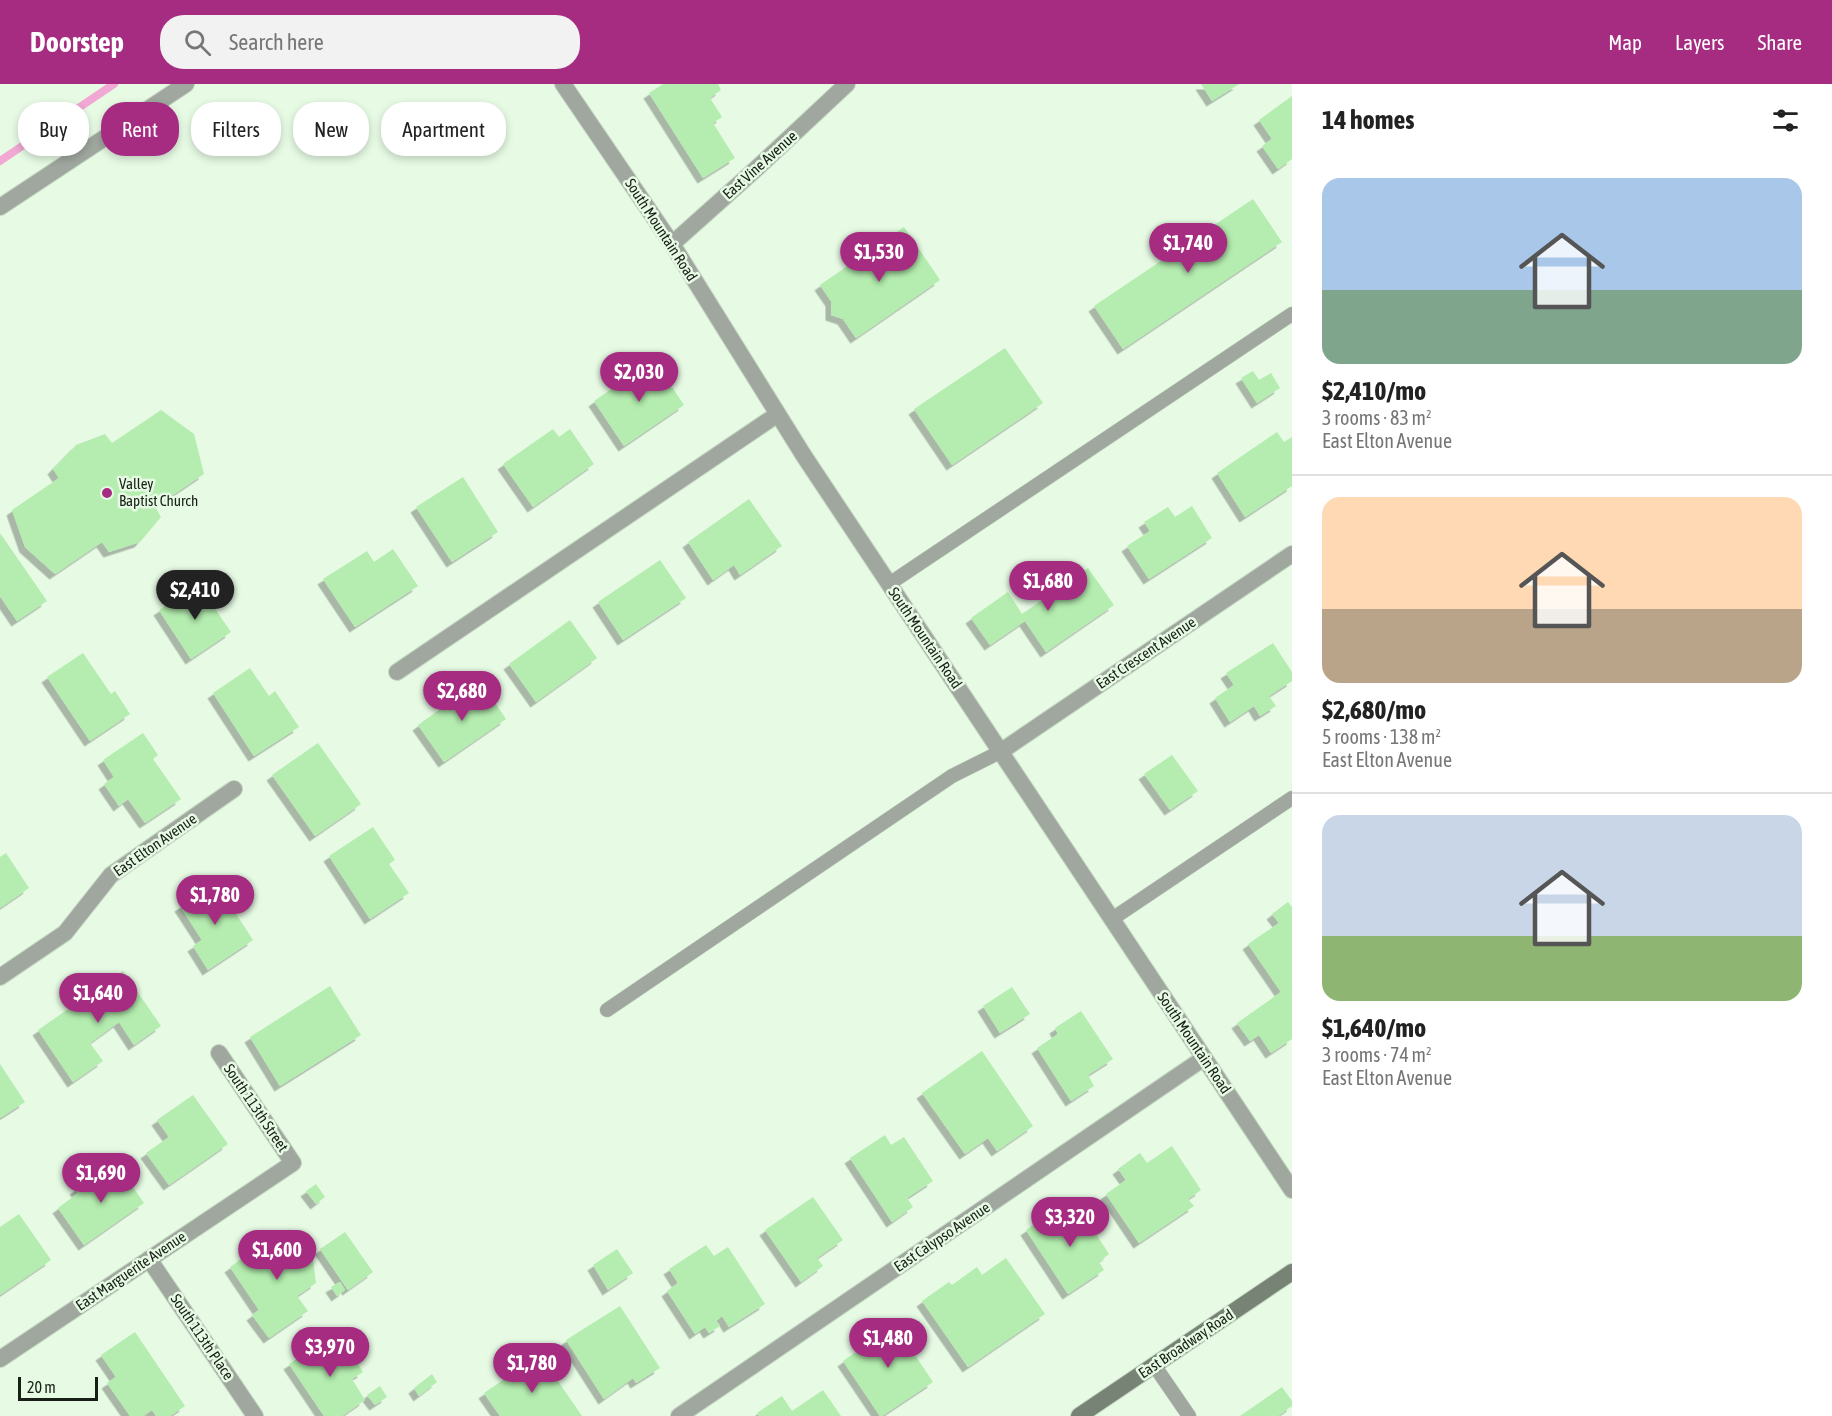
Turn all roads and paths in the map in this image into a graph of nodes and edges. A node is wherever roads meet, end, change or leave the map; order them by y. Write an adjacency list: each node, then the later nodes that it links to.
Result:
1 (186, 84): 4 (street)
2 (564, 84): 5 (street, South Mountain Road)
3 (847, 84): 5 (street, East Vine Avenue)
4 (0, 207)
5 (672, 244): 7 (street, South Mountain Road)
6 (1292, 314): 9 (lane)
7 (778, 414): 9 (street, South Mountain Road); 10 (street)
8 (1292, 554): 11 (street, East Crescent Avenue)
9 (889, 584): 11 (street, South Mountain Road)
10 (397, 672)
11 (1000, 752): 14 (street, South Mountain Road); 16 (lane)
12 (234, 789): 15 (street, East Elton Avenue)
13 (1292, 798): 14 (lane)
14 (1112, 919): 18 (street, South Mountain Road)
15 (0, 977)
16 (607, 1010)
17 (219, 1053): 19 (street, South 113th Street)
18 (1204, 1058): 20 (street, South Mountain Road); 26 (street, East Calypso Avenue)
19 (293, 1163): 21 (street, East Marguerite Avenue)
20 (1292, 1190)
21 (149, 1259): 23 (street, East Marguerite Avenue); 25 (street, South 113th Place)
22 (1292, 1272): 24 (main road, East Broadway Road)
23 (0, 1359)
24 (1154, 1365): 27 (main road, East Broadway Road); 28 (lane)
25 (255, 1416)
26 (679, 1416)
27 (1079, 1416)
28 (1189, 1416)

